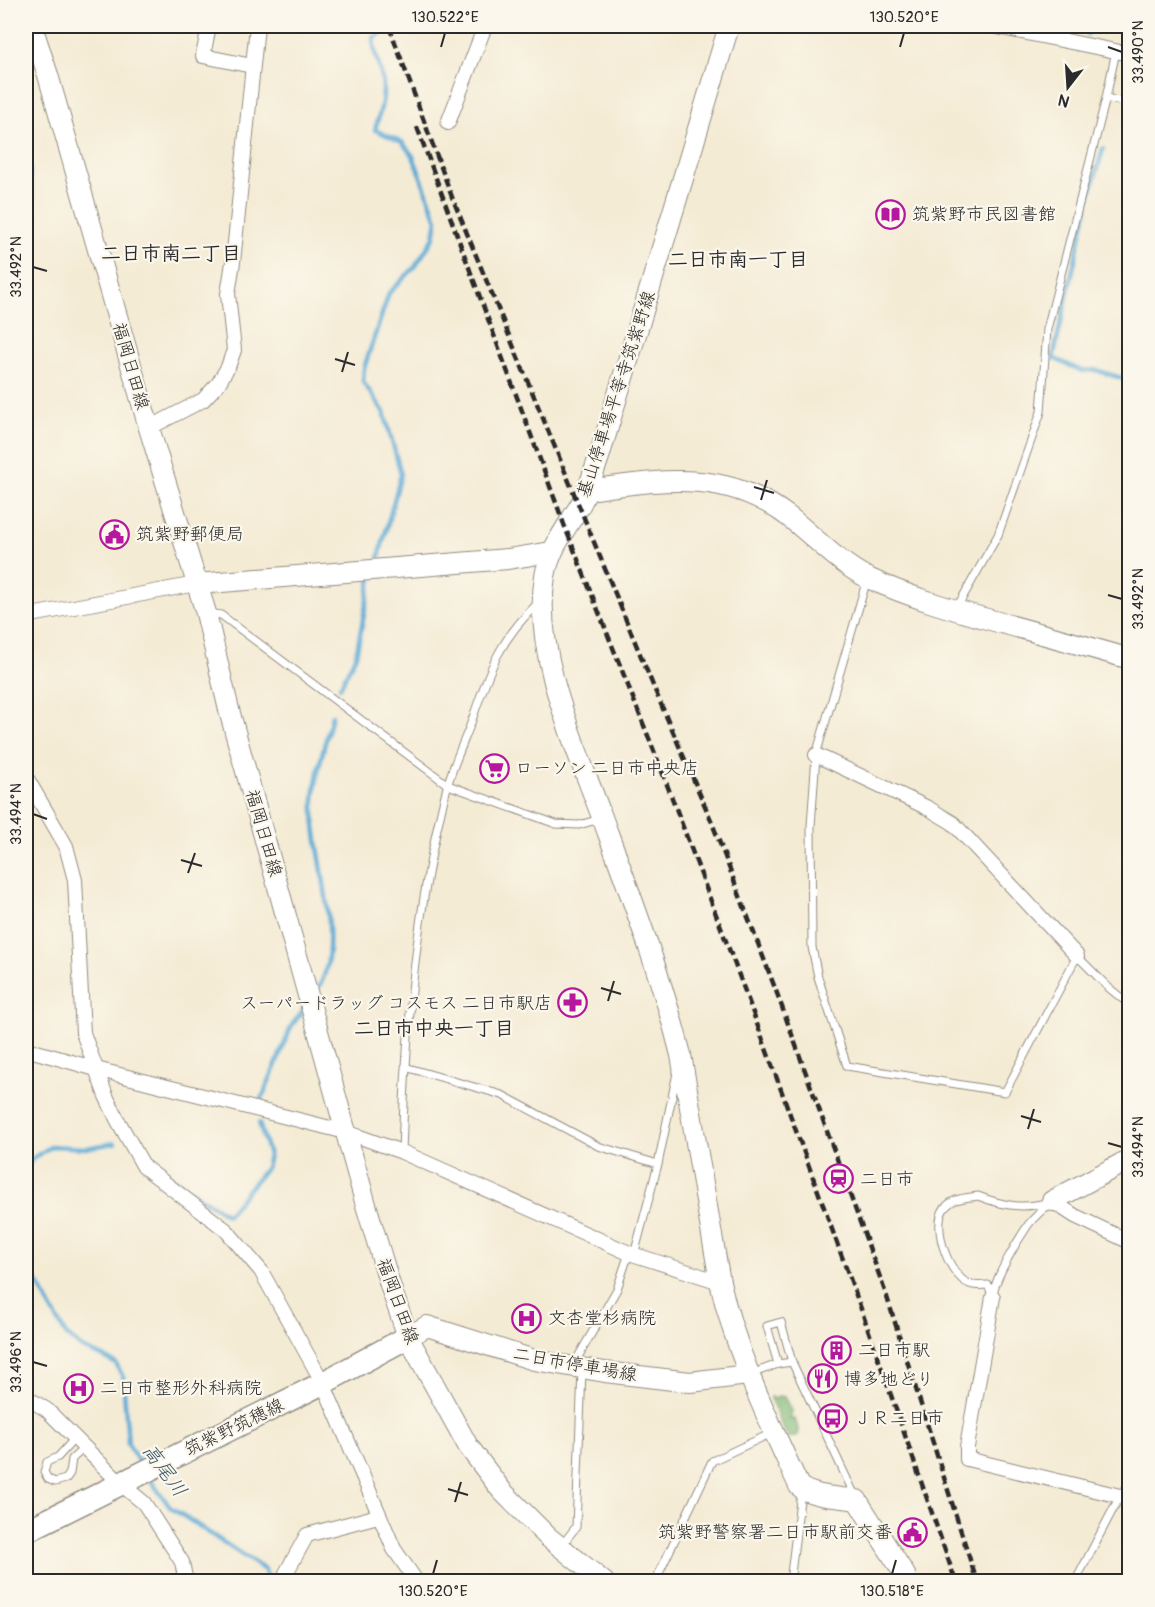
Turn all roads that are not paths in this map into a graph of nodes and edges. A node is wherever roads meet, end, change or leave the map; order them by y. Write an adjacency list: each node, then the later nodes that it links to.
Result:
1 (32, 26): 14 (main road, 福岡日田線)
2 (209, 26): 10 (street)
3 (256, 26): 10 (street)
4 (485, 26): 13 (street)
5 (729, 26): 15 (main road, 基山停車場平等寺筑紫野線)
6 (888, 26): 7 (lane)
7 (923, 26)
8 (993, 26): 9 (street)
9 (1123, 52): 11 (lane)
10 (252, 66): 14 (street)
11 (1106, 98): 12 (lane); 20 (lane)
12 (1130, 104)
13 (448, 123)
14 (149, 428): 18 (main road, 福岡日田線)
15 (588, 490): 16 (main road, 基山停車場平等寺筑紫野線); 17 (main road)
16 (551, 552): 18 (main road); 19 (main road, 基山停車場平等寺筑紫野線)
17 (867, 577): 20 (main road); 24 (lane)
18 (196, 584): 21 (main road, 福岡日田線); 22 (street)
19 (543, 598): 26 (lane); 27 (main road, 基山停車場平等寺筑紫野線)
20 (956, 610): 23 (main road)
21 (206, 613): 26 (lane); 34 (main road, 福岡日田線)
22 (26, 616)
23 (1130, 659)
24 (816, 755): 28 (street); 28 (lane)
25 (26, 777): 33 (street)
26 (448, 785): 27 (lane); 32 (lane)
27 (602, 819): 31 (main road, 基山停車場平等寺筑紫野線)
28 (1077, 956): 29 (lane)
29 (1130, 1005)
30 (26, 1049): 33 (street)
31 (681, 1056): 37 (lane); 41 (main road, 基山停車場平等寺筑紫野線)
32 (405, 1066): 35 (lane); 37 (lane)
33 (96, 1069): 34 (street); 48 (street)
34 (346, 1132): 35 (street); 43 (main road, 福岡日田線)
35 (402, 1152): 40 (street)
36 (1130, 1159): 38 (main road)
37 (658, 1164): 40 (lane)
38 (1052, 1201): 39 (street); 42 (lane); 42 (lane)
39 (1130, 1242)
40 (632, 1254): 41 (street); 46 (lane)
41 (720, 1282): 47 (main road, 基山停車場平等寺筑紫野線)
42 (993, 1297): 55 (street)
43 (408, 1337): 46 (main road, 二日市停車場線); 48 (main road, 筑紫野筑穂線); 59 (main road, 福岡日田線)
44 (792, 1362): 45 (lane); 45 (lane); 56 (lane)
45 (778, 1364): 47 (lane)
46 (577, 1367): 47 (main road, 二日市停車場線); 59 (lane)
47 (748, 1375): 50 (main road, 基山停車場平等寺筑紫野線)
48 (323, 1383): 52 (main road, 筑紫野筑穂線); 57 (street)
49 (26, 1397): 51 (street)
50 (774, 1432): 54 (main road, 基山停車場平等寺筑紫野線); 65 (lane)
51 (80, 1443): 51 (lane); 52 (street)
52 (126, 1482): 58 (main road, 筑紫野筑穂線); 61 (street)
53 (1130, 1483): 55 (lane)
54 (802, 1489): 56 (main road); 66 (lane)
55 (1120, 1496): 67 (lane)
56 (857, 1500): 60 (main road)
57 (378, 1516): 62 (street); 63 (street)
58 (26, 1531)
59 (560, 1548): 64 (main road, 福岡日田線)
60 (906, 1579)
61 (186, 1581)
62 (284, 1581)
63 (417, 1581)
64 (604, 1581)
65 (655, 1581)
66 (790, 1581)
67 (1075, 1581)

